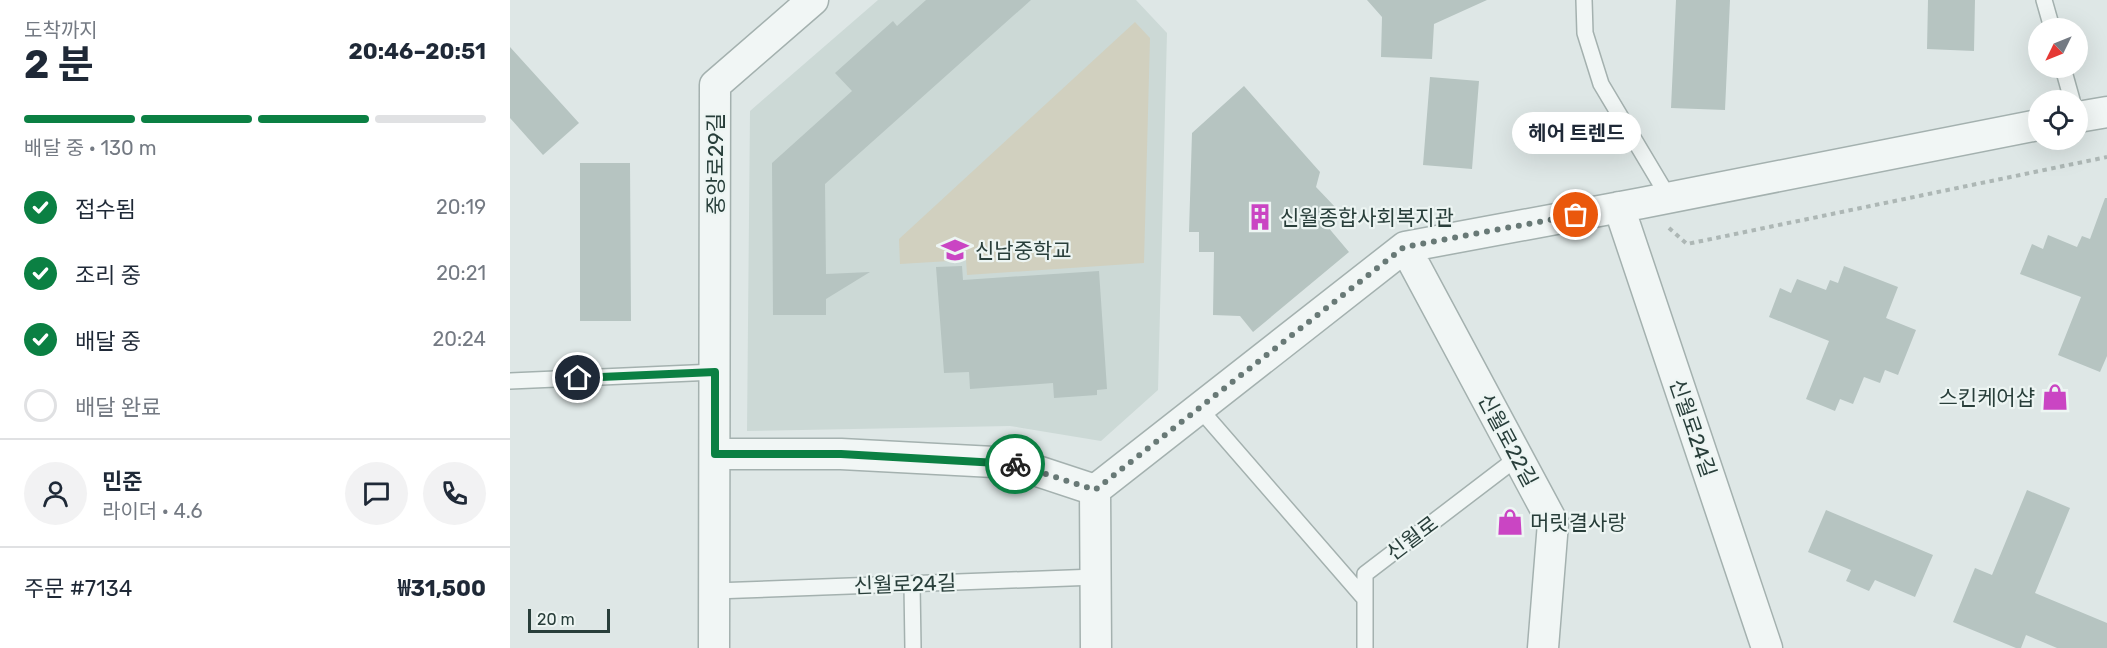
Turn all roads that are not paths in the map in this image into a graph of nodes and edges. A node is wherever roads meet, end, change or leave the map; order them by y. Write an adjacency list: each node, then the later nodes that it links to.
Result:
1 (813, 0): 10 (street, 중앙로29길)
2 (1584, 0): 8 (lane)
3 (2044, 0): 4 (lane)
4 (2049, 18)
5 (2107, 111): 6 (street)
6 (2088, 115)
7 (2028, 127): 8 (street)
8 (1643, 203): 9 (street); 25 (street, 신월로24길)
9 (1404, 247): 12 (street); 14 (street, 신월로22길)
10 (715, 372): 11 (lane); 13 (street, 중앙로29길)
11 (510, 381)
12 (1199, 408): 15 (street); 19 (lane)
13 (715, 454): 15 (street); 18 (street, 중앙로29길)
14 (1517, 458): 19 (lane, 신월로); 24 (street, 신월로22길)
15 (1095, 490): 16 (street)
16 (1096, 578): 17 (lane, 신월로24길); 22 (street)
17 (912, 584): 18 (lane, 신월로24길); 21 (lane)
18 (714, 591): 20 (street, 중앙로29길)
19 (1365, 599): 23 (lane, 신월로)
20 (714, 648)
21 (913, 648)
22 (1096, 648)
23 (1365, 648)
24 (1544, 648)
25 (1767, 648)

